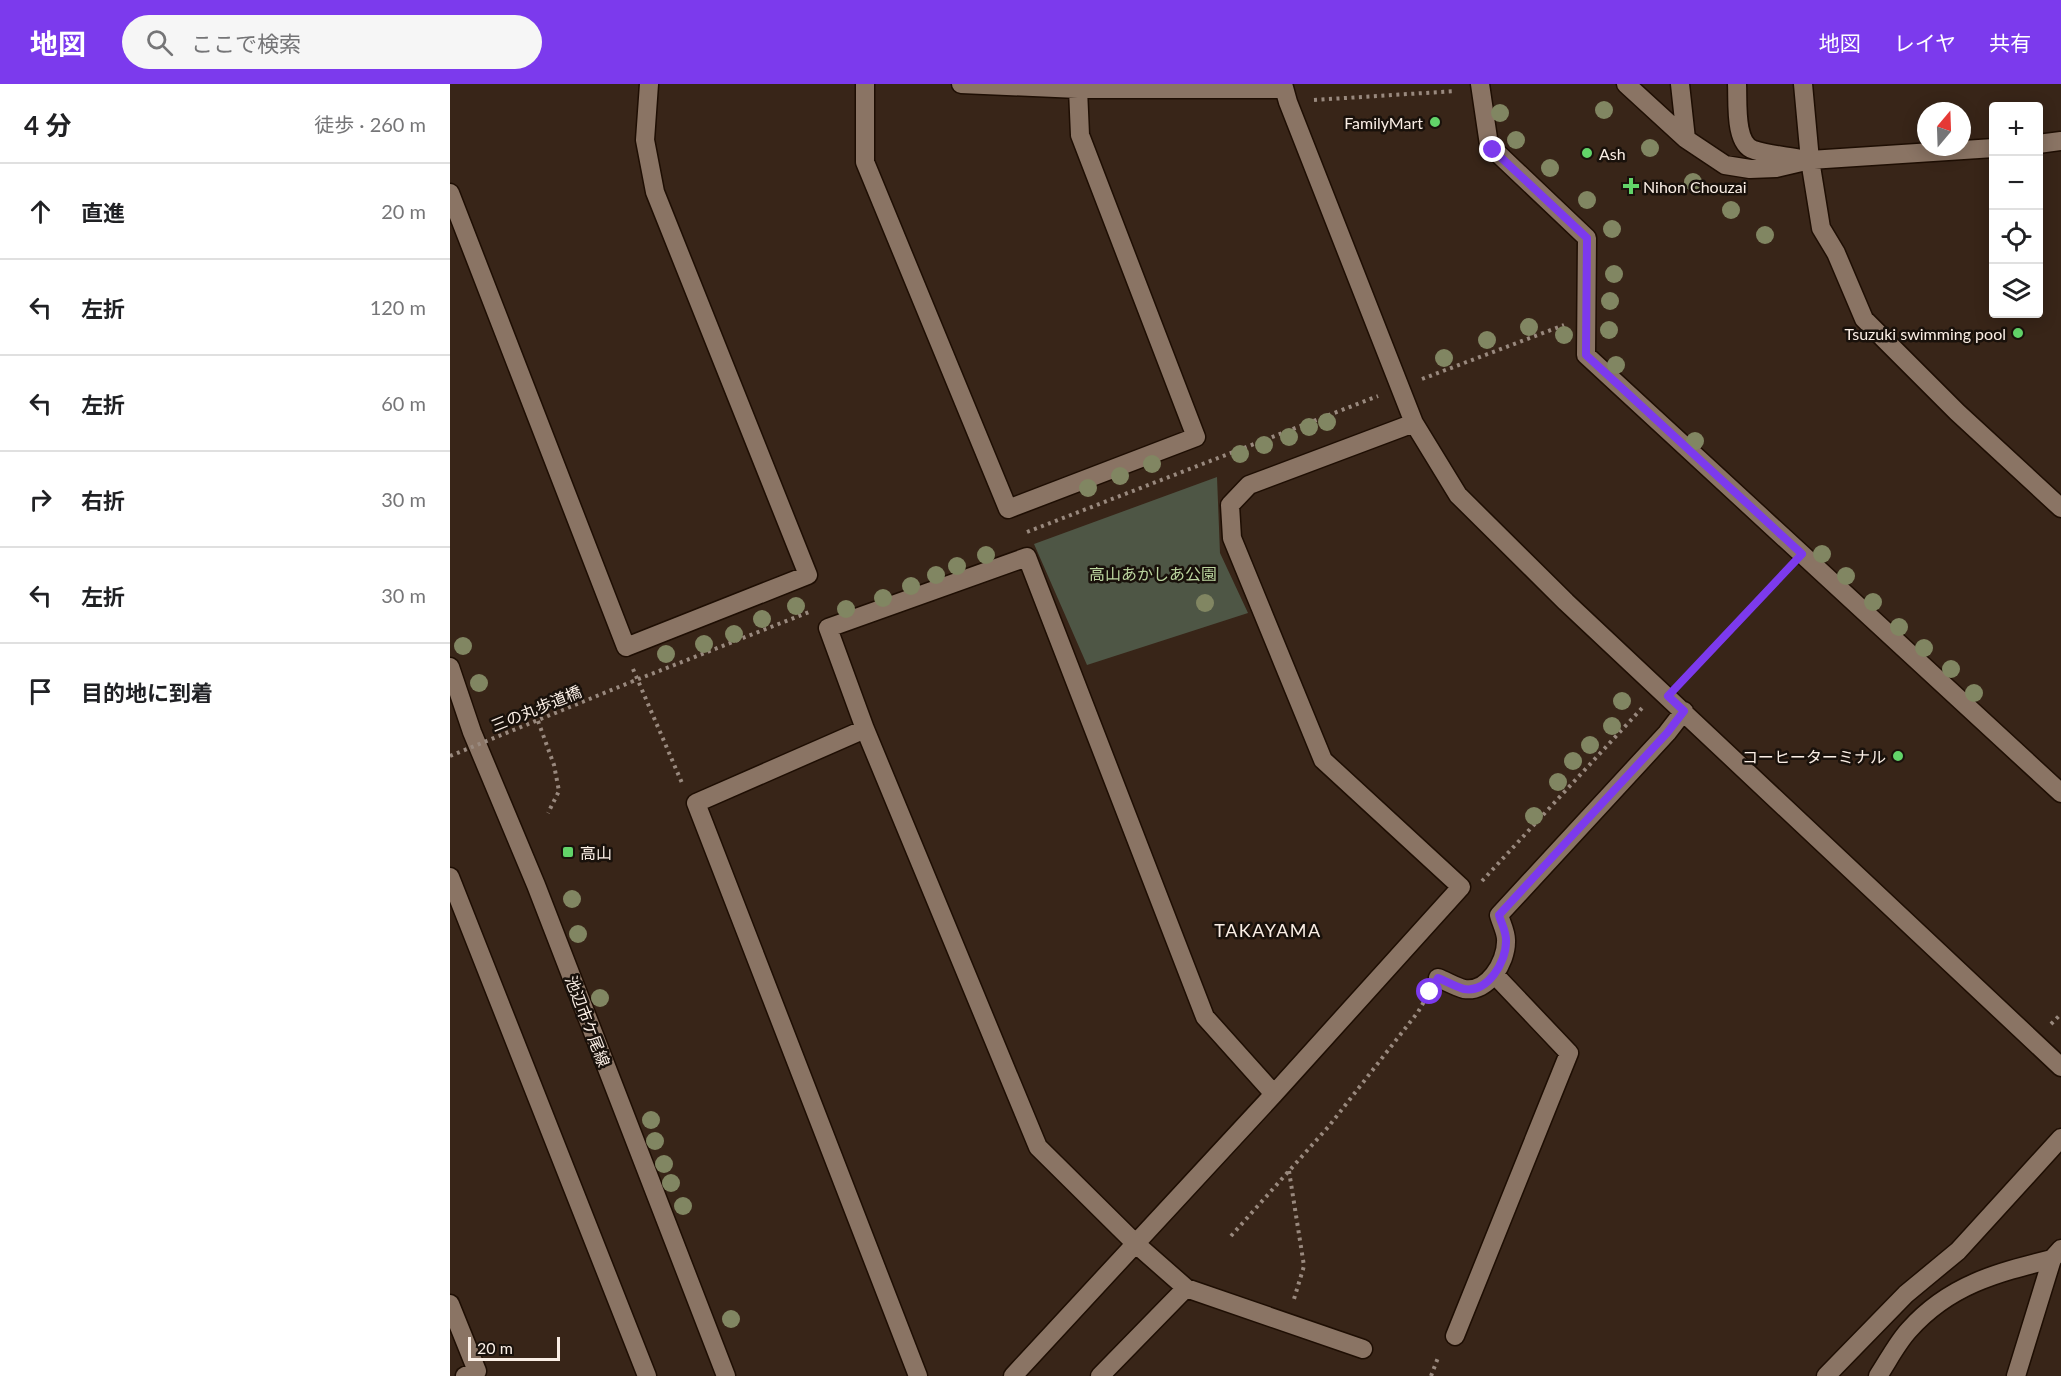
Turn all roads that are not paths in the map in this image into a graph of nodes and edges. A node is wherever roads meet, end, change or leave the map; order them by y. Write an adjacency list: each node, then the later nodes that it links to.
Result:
1 (649, 84): 16 (street)
2 (865, 84): 9 (street)
3 (961, 84): 9 (street)
4 (1626, 84): 11 (street)
5 (1680, 84): 11 (street)
6 (1737, 84): 15 (street)
7 (1803, 84): 15 (street)
8 (1480, 87): 22 (street)
9 (1077, 89): 10 (street)
10 (1285, 92): 17 (street)
11 (1686, 140): 15 (street)
12 (2061, 141): 13 (street)
13 (2043, 143)
14 (1989, 148): 15 (street)
15 (1810, 160): 18 (street)
16 (450, 193)
17 (1414, 423): 20 (street); 27 (street)
18 (2061, 508)
19 (450, 667): 37 (street, 池辺市ケ尾線)
20 (1684, 711): 24 (street); 26 (street)
21 (865, 729): 27 (street); 29 (street); 38 (street)
22 (2061, 794)
23 (450, 877): 36 (street)
24 (1495, 975): 25 (street); 33 (street)
25 (1438, 978)
26 (2061, 1067)
27 (1274, 1094): 29 (street)
28 (2061, 1138): 41 (street)
29 (1136, 1244): 31 (street); 39 (street)
30 (2056, 1254): 42 (street); 43 (street)
31 (1186, 1288): 34 (street); 40 (street)
32 (450, 1304): 35 (street)
33 (1455, 1336)
34 (1363, 1349)
35 (474, 1374)
36 (647, 1376)
37 (726, 1376)
38 (918, 1376)
39 (1013, 1376)
40 (1100, 1376)
41 (1826, 1376)
42 (1878, 1376)
43 (2016, 1376)

